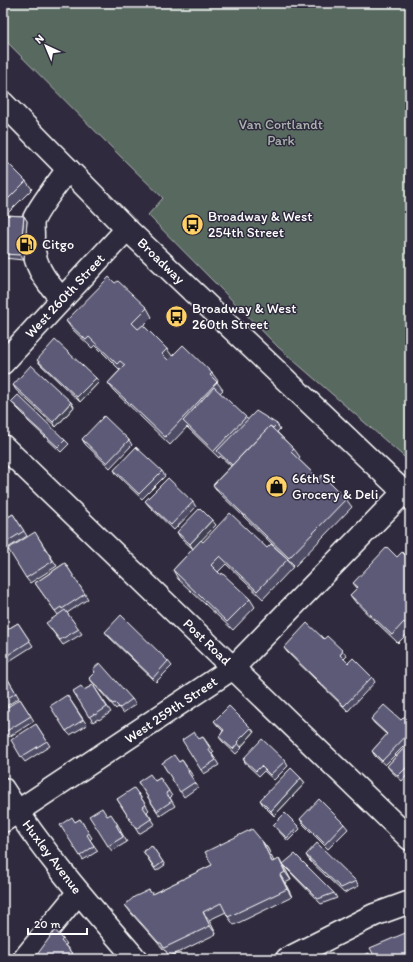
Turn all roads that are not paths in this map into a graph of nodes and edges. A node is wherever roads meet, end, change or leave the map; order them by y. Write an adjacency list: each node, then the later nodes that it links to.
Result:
1 (3, 103): 2 (street, Broadway)
2 (68, 169): 3 (street, Broadway); 4 (street)
3 (127, 229): 4 (street, West 260th Street); 7 (street, Broadway)
4 (62, 299): 5 (street, West 260th Street)
5 (3, 363)
6 (3, 446): 8 (street, Post Road)
7 (407, 495): 8 (street, West 259th Street)
8 (233, 668): 10 (street, West 259th Street); 11 (street, Post Road)
9 (3, 789): 10 (street, Huxley Avenue)
10 (10, 816): 12 (street, Huxley Avenue)
11 (410, 839)
12 (78, 892): 14 (street); 15 (street, Huxley Avenue)
13 (410, 902): 16 (street)
14 (24, 959)
15 (136, 959)
16 (287, 959)

